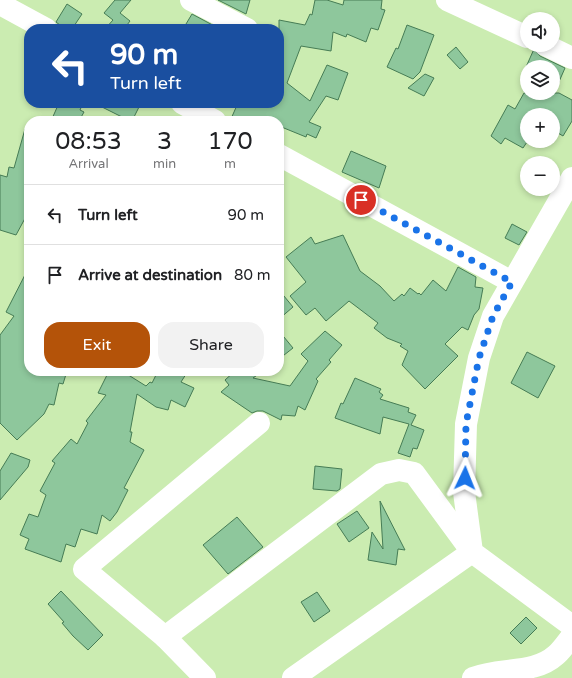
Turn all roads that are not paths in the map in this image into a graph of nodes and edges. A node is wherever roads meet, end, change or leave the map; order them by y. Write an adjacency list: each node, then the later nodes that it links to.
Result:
1 (191, 0): 5 (street)
2 (447, 0): 6 (street)
3 (0, 4): 4 (street)
4 (37, 24)
5 (237, 24)
6 (520, 34)
7 (560, 52): 8 (street)
8 (572, 58)
9 (191, 108): 10 (street)
10 (207, 116)
11 (284, 158): 13 (street)
12 (572, 178): 13 (street)
13 (512, 282): 15 (street)
14 (259, 423): 18 (street)
15 (472, 552): 16 (street); 18 (street); 20 (street)
16 (572, 626)
17 (572, 636): 21 (street)
18 (165, 637): 19 (street)
19 (205, 678)
20 (293, 678)
21 (473, 678)

